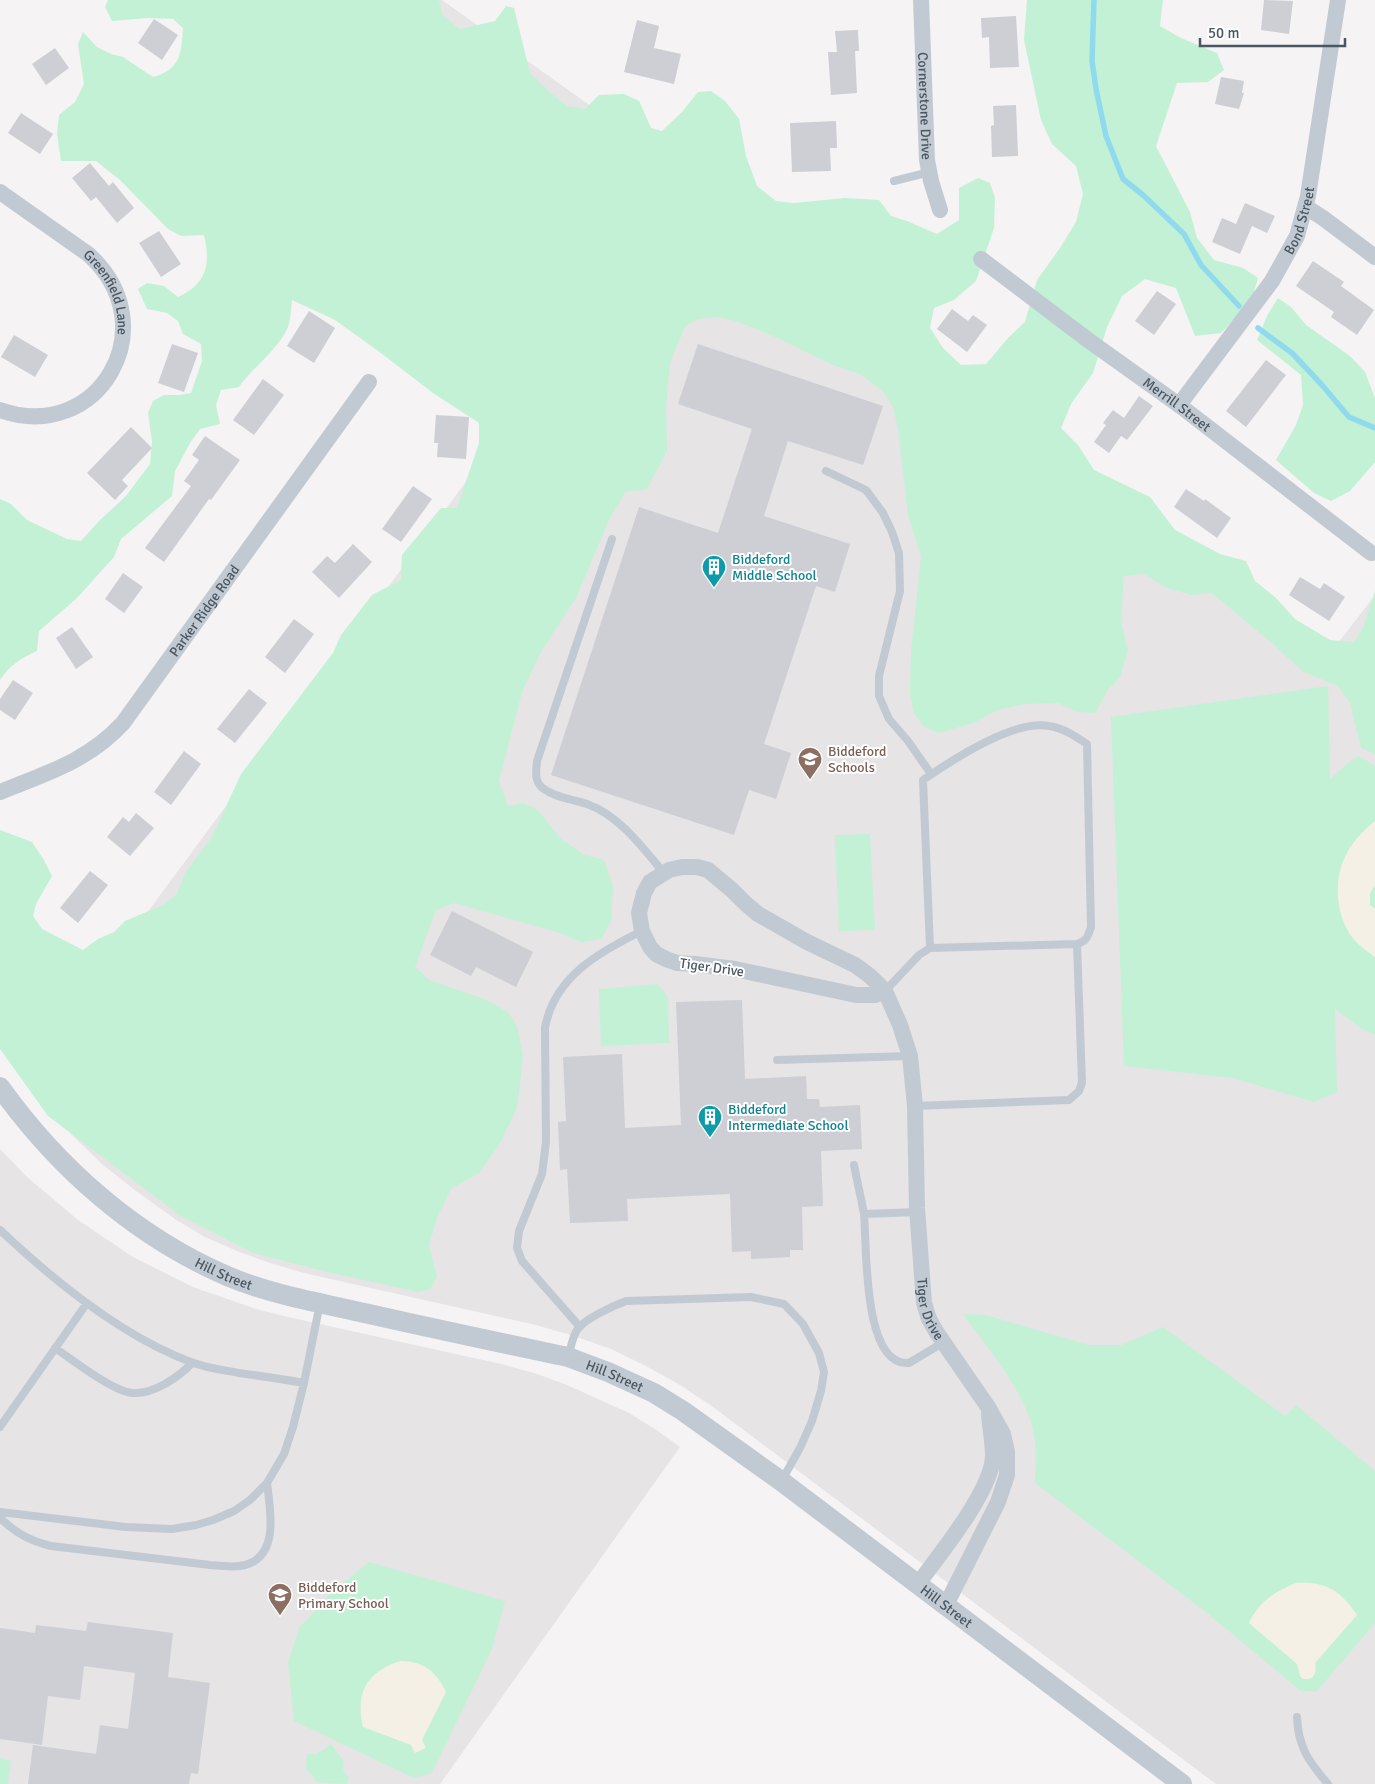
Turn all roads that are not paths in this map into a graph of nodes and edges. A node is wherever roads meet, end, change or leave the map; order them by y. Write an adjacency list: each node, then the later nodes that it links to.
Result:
1 (922, 0): 3 (street, Cornerstone Drive)
2 (1338, 0): 6 (street, Bond Street)
3 (930, 172): 4 (lane); 7 (street, Cornerstone Drive)
4 (894, 181)
5 (0, 192): 12 (street, Greenfield Lane)
6 (1306, 208): 8 (street); 11 (street, Bond Street)
7 (940, 210)
8 (1375, 257)
9 (981, 259): 11 (street, Merrill Street)
10 (369, 382): 17 (street, Parker Ridge Road)
11 (1179, 405): 15 (street, Merrill Street)
12 (0, 410)
13 (826, 471): 16 (lane)
14 (612, 539): 18 (lane)
15 (1371, 553)
16 (932, 774): 20 (lane); 21 (lane)
17 (0, 792)
18 (664, 873): 19 (street, Tiger Drive); 22 (street, Tiger Drive)
19 (642, 931): 22 (street, Tiger Drive); 33 (lane)
20 (1078, 944): 21 (lane); 26 (lane)
21 (930, 948): 22 (lane)
22 (885, 991): 23 (street, Tiger Drive)
23 (910, 1056): 24 (lane); 26 (street, Tiger Drive)
24 (778, 1060)
25 (4, 1096): 32 (street, Hill Street)
26 (915, 1106): 28 (street, Tiger Drive)
27 (854, 1165): 29 (lane)
28 (918, 1212): 29 (lane); 34 (street, Tiger Drive)
29 (864, 1214): 34 (lane)
30 (0, 1230): 31 (lane)
31 (87, 1303): 35 (lane); 37 (lane)
32 (320, 1303): 36 (street, Hill Street); 38 (lane)
33 (580, 1327): 36 (lane); 41 (lane)
34 (944, 1342): 39 (street, Tiger Drive)
35 (55, 1348): 37 (lane); 40 (lane)
36 (568, 1357): 41 (street, Hill Street)
37 (192, 1363): 38 (lane)
38 (304, 1383): 42 (lane)
39 (988, 1407): 45 (street, Tiger Drive); 46 (street, Tiger Drive)
40 (0, 1427)
41 (781, 1481): 45 (street, Hill Street)
42 (266, 1483): 43 (lane); 44 (lane)
43 (0, 1512)
44 (0, 1518)
45 (918, 1584): 46 (street, Hill Street)
46 (946, 1605): 48 (street, Hill Street)
47 (1297, 1717): 49 (lane)
48 (1182, 1784)
49 (1328, 1784)

